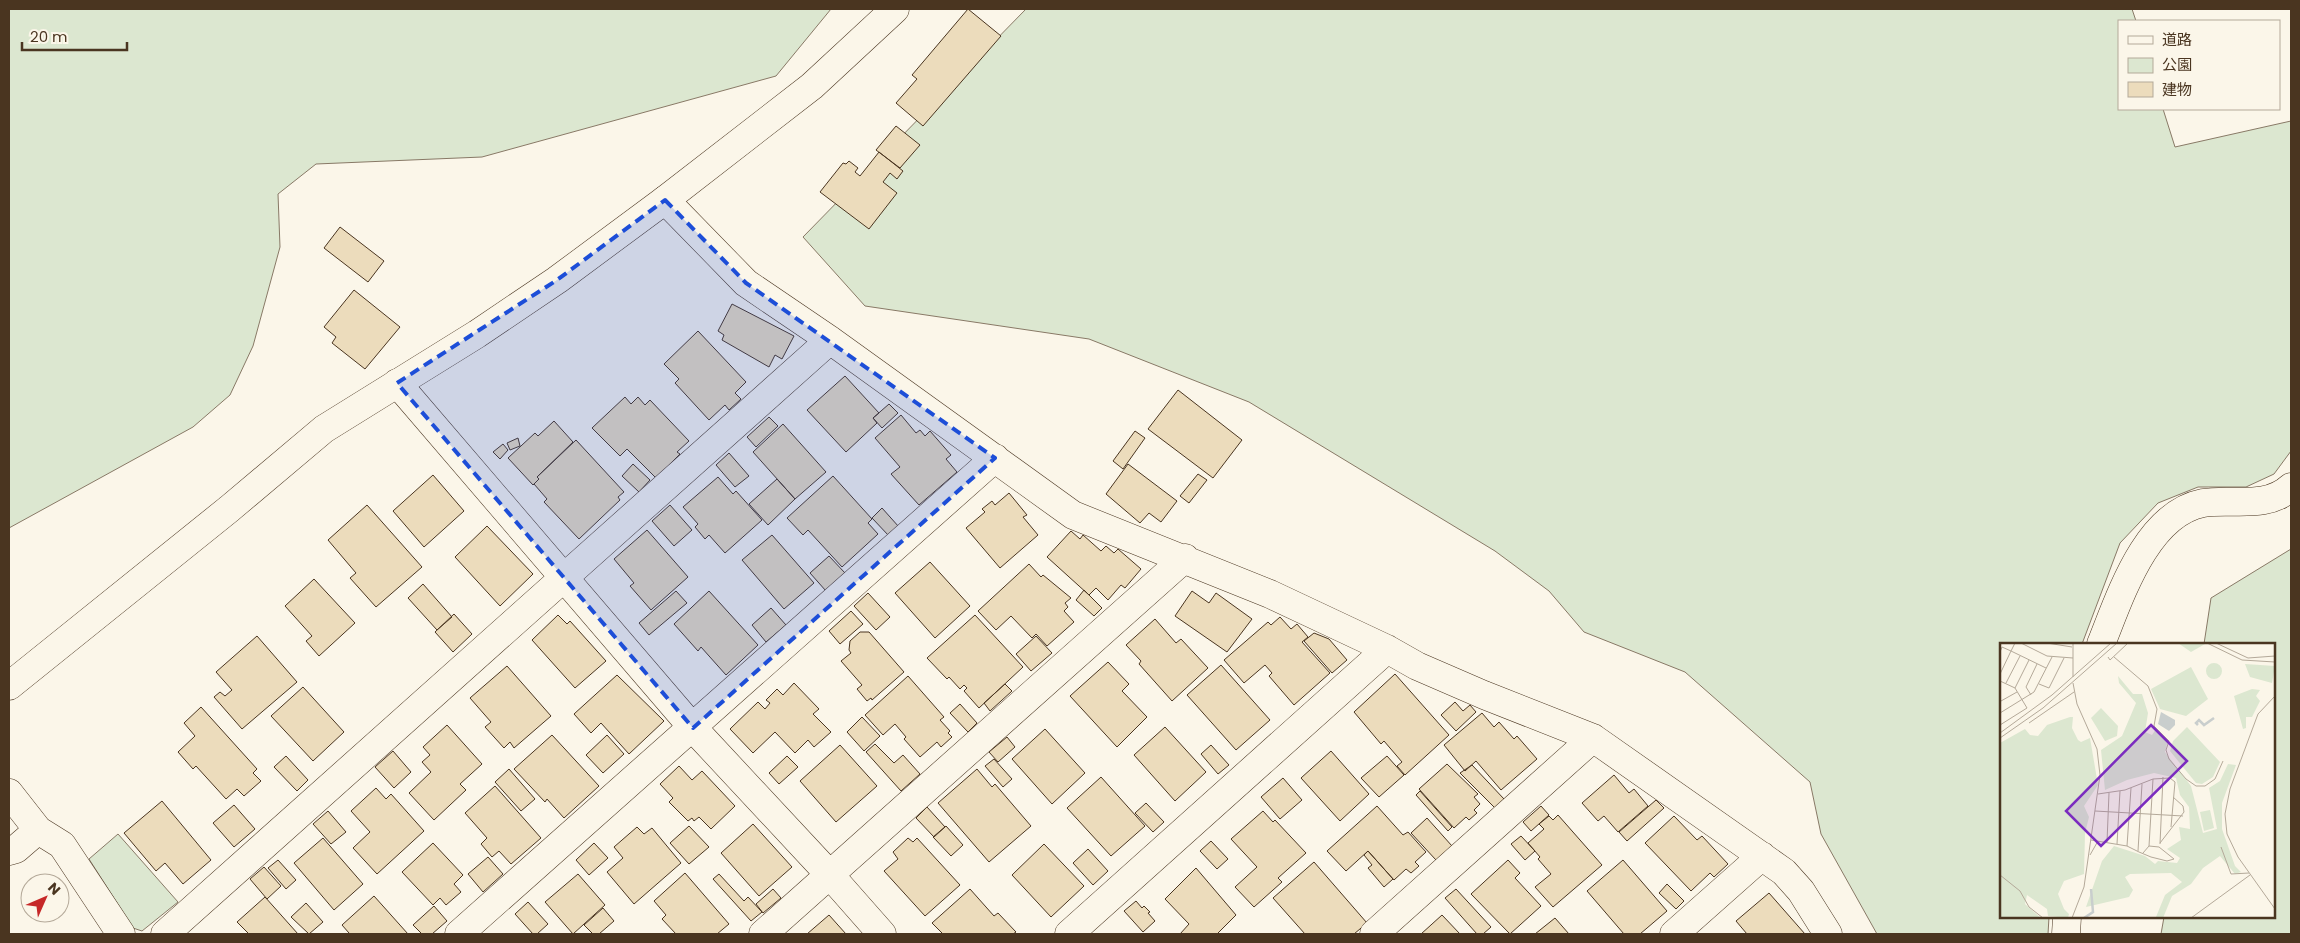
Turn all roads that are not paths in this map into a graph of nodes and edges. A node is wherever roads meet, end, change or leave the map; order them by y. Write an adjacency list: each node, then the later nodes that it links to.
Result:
1 (895, 9): 2 (street)
2 (665, 200): 3 (street); 4 (street)
3 (830, 340): 5 (street); 8 (street)
4 (397, 383): 8 (street); 11 (street)
5 (995, 458): 7 (street); 12 (street)
6 (2291, 487): 9 (street)
7 (1186, 558): 10 (street); 18 (street)
8 (563, 578): 12 (street); 21 (street)
9 (2101, 643)
10 (1387, 649): 13 (street); 25 (street)
11 (9, 686)
12 (694, 728): 18 (street); 22 (street)
13 (1593, 738): 17 (street); 26 (street)
14 (9, 793): 15 (street)
15 (38, 830): 16 (street); 20 (street)
16 (9, 851)
17 (1762, 856): 27 (street); 28 (street)
18 (830, 875): 23 (street); 24 (street)
19 (2067, 918): 29 (street)
20 (121, 934)
21 (165, 934)
22 (460, 934)
23 (763, 934)
24 (882, 934)
25 (1068, 934)
26 (1374, 934)
27 (1674, 934)
28 (1828, 934)
29 (2066, 934)

